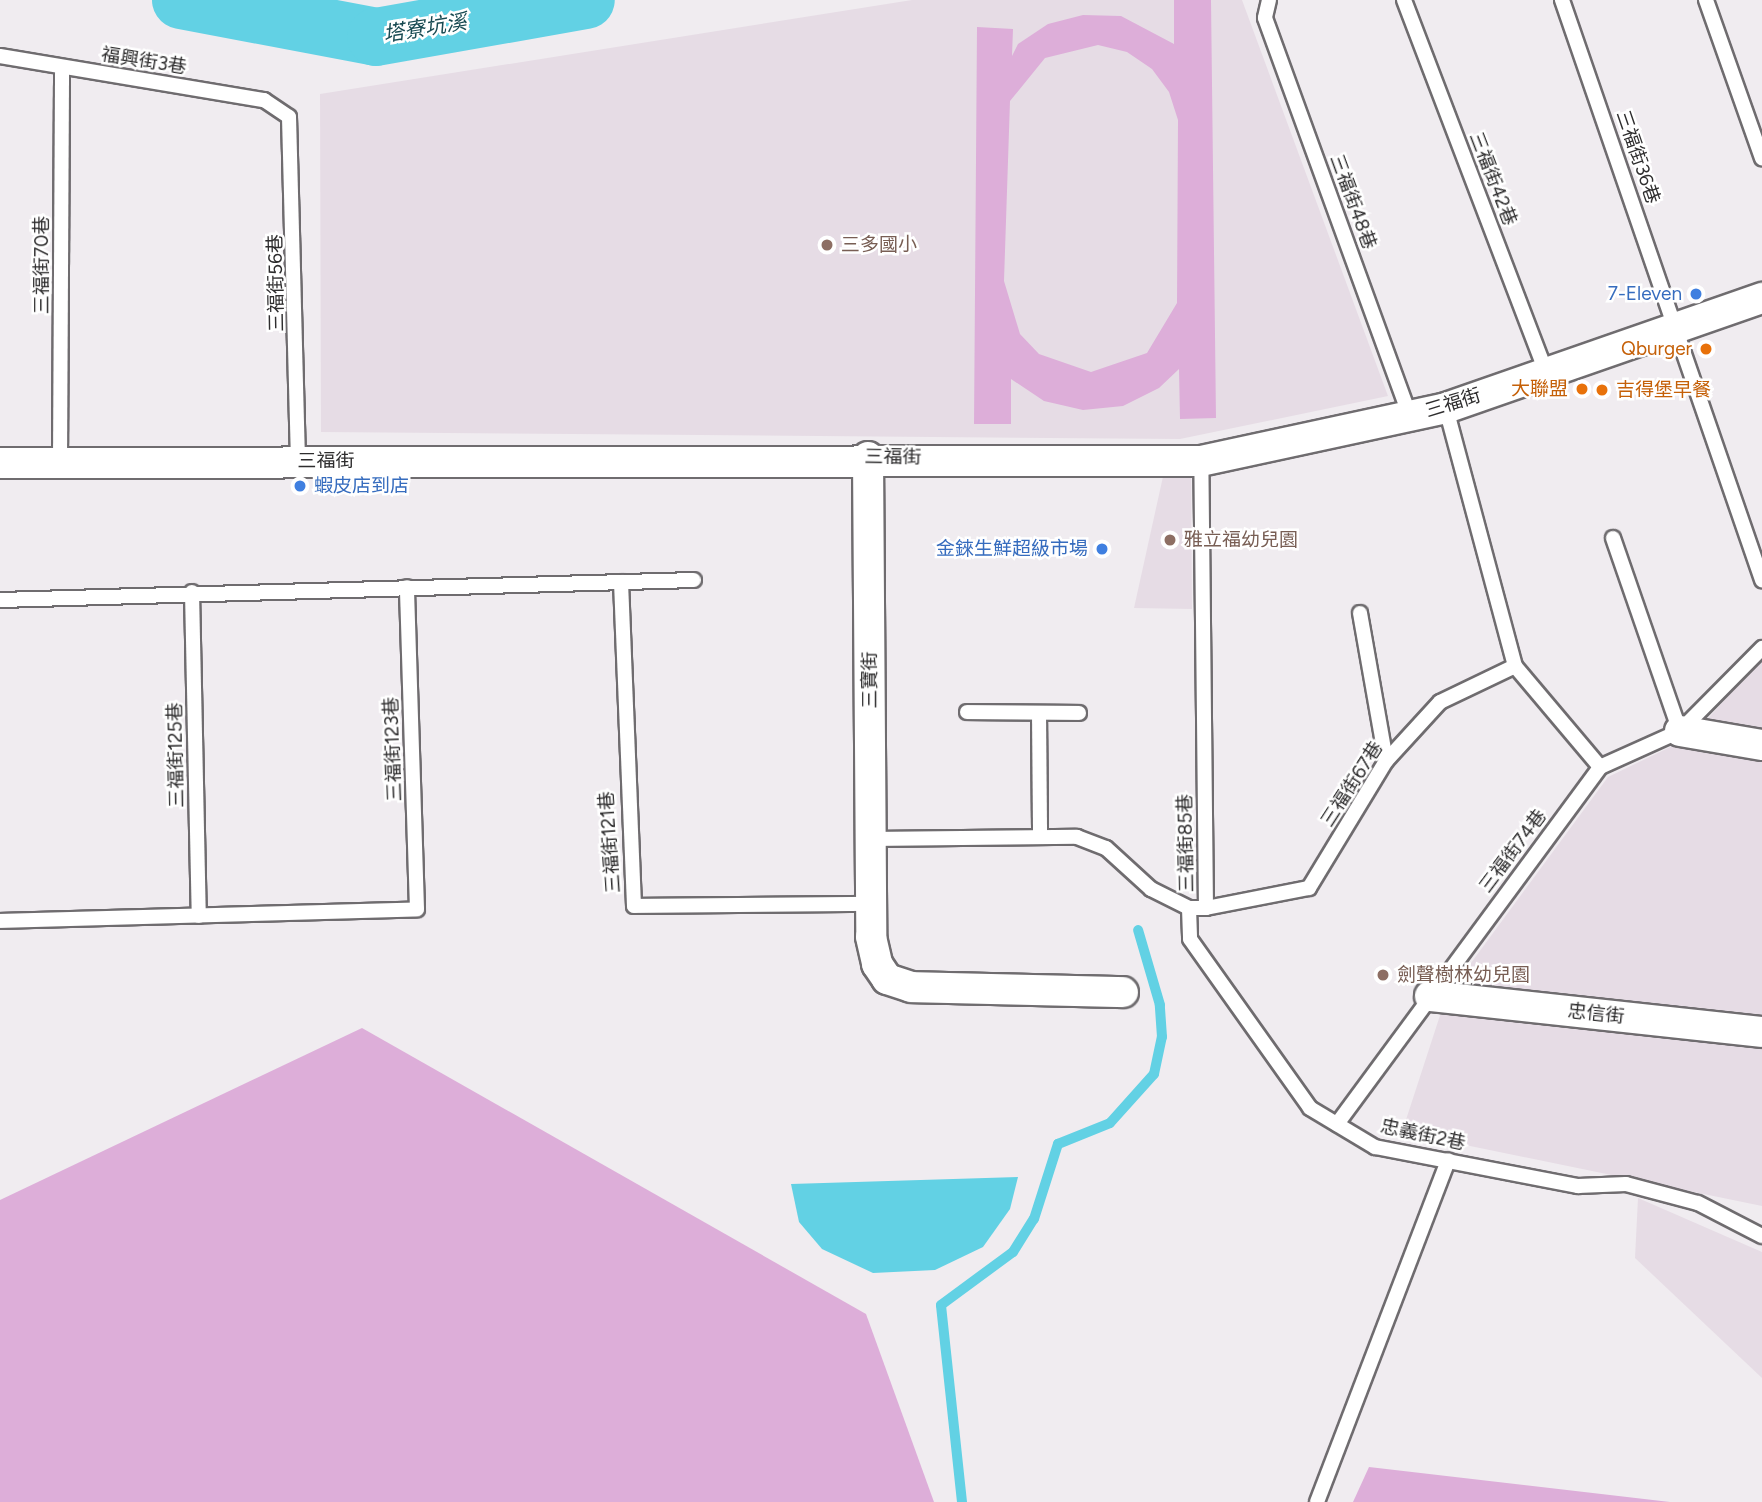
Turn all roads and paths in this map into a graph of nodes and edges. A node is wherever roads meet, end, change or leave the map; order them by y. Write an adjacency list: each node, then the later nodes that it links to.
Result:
1 (1269, 0): 13 (lane, 三福街48巷)
2 (1404, 0): 11 (lane, 三福街42巷)
3 (1562, 0): 10 (lane, 三福街36巷)
4 (1706, 0): 8 (lane)
5 (0, 56): 6 (lane, 福興街3巷)
6 (62, 67): 7 (lane, 福興街3巷); 17 (lane, 三福街70巷)
7 (281, 109): 15 (lane, 三福街56巷)
8 (1762, 158)
9 (1762, 298): 10 (street, 三福街)
10 (1678, 327): 11 (street, 三福街); 21 (lane)
11 (1546, 372): 12 (street, 三福街)
12 (1447, 408): 13 (street, 三福街); 28 (lane)
13 (1410, 416): 16 (street, 三福街)
14 (868, 457): 15 (street, 三福街); 16 (street, 三福街); 37 (street, 三寶街)
15 (298, 461): 17 (street, 三福街)
16 (1201, 461): 40 (lane, 三福街85巷)
17 (60, 462): 18 (street, 三福街)
18 (0, 463)
19 (1613, 538): 32 (lane)
20 (694, 580): 22 (lane)
21 (1762, 580)
22 (621, 582): 23 (lane); 38 (lane, 三福街121巷)
23 (407, 587): 24 (lane); 41 (lane, 三福街123巷)
24 (192, 592): 25 (lane); 41 (lane, 三福街125巷)
25 (0, 600)
26 (1360, 613): 34 (lane)
27 (1762, 648): 32 (lane, 三福街74巷)
28 (1515, 666): 34 (lane, 三福街67巷); 35 (lane)
29 (967, 712): 30 (lane)
30 (1040, 713): 31 (lane); 36 (lane)
31 (1079, 713)
32 (1680, 732): 33 (street); 35 (lane, 三福街74巷)
33 (1762, 745)
34 (1386, 761): 40 (lane, 三福街67巷)
35 (1600, 767): 44 (lane, 三福街74巷)
36 (1041, 837): 37 (lane, 三福街85巷); 39 (lane, 三福街85巷)
37 (870, 839): 38 (street, 三寶街)
38 (871, 904): 43 (street, 三寶街)
39 (1189, 908): 40 (lane, 三福街85巷); 46 (lane, 忠義街2巷)
40 (1206, 908)
41 (199, 916): 42 (lane)
42 (0, 921)
43 (1123, 992)
44 (1430, 996): 45 (street, 忠信街); 46 (lane, 三福街74巷)
45 (1762, 1032)
46 (1337, 1124): 47 (lane, 忠義街2巷)
47 (1448, 1160): 48 (lane, 忠義街2巷); 49 (lane)
48 (1762, 1236)
49 (1317, 1502)

